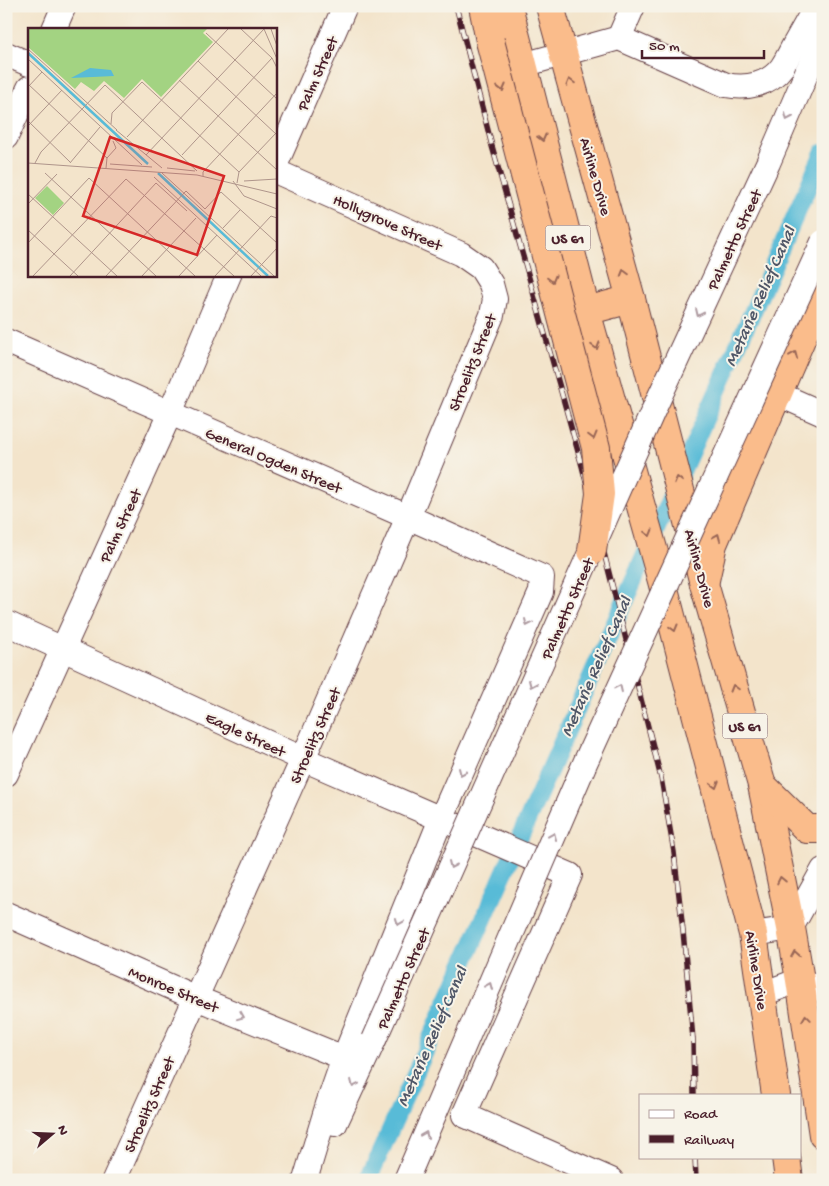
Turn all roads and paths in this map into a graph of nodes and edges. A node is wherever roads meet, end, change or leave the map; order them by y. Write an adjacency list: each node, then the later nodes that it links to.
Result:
1 (64, 6): 8 (street)
2 (345, 6): 17 (street, Palm Street)
3 (484, 6): 30 (highway, one-way to 30, bridge)
4 (508, 6): 14 (highway, Airline Drive / US 61)
5 (550, 6): 12 (highway, Airline Drive / US 61)
6 (633, 6): 10 (street)
7 (816, 6): 10 (street)
8 (54, 28)
9 (823, 36): 30 (street, Palmetto Street, one-way to 30, bridge)
10 (619, 38): 12 (street)
11 (6, 54): 13 (street)
12 (562, 54): 14 (street); 23 (highway, Airline Drive / US 61, one-way to 12)
13 (28, 64)
14 (523, 65): 24 (highway, Airline Drive / US 61, one-way to 24)
15 (28, 90): 16 (street)
16 (6, 138)
17 (276, 164)
18 (276, 171): 21 (street, Hollygrove Street)
19 (823, 242): 54 (street, one-way to 19, bridge)
20 (229, 276): 27 (street, Palm Street)
21 (491, 284): 29 (street, Stroelitz Street)
22 (823, 288): 26 (highway, one-way to 22)
23 (631, 299): 24 (highway); 32 (highway, Airline Drive / US 61, one-way to 23)
24 (586, 311): 43 (highway, Airline Drive / US 61, one-way to 43)
25 (6, 341): 27 (street, General Ogden Street)
26 (778, 394): 28 (street); 32 (highway, one-way to 26)
27 (170, 413): 29 (street, General Ogden Street); 34 (street, Palm Street)
28 (823, 414)
29 (408, 517): 31 (street, General Ogden Street); 35 (street, Stroelitz Street)
30 (592, 551): 53 (street, Palmetto Street, one-way to 53, bridge)
31 (542, 578): 38 (street, Palmetto Street, one-way to 38)
32 (704, 584): 37 (highway, Airline Drive / US 61, one-way to 32)
33 (6, 623): 34 (street, Eagle Street)
34 (62, 648): 35 (street, Eagle Street); 36 (street, Palm Street)
35 (303, 760): 38 (street, Eagle Street); 46 (street, Stroelitz Street)
36 (6, 774)
37 (762, 785): 39 (highway); 42 (highway, Airline Drive / US 61, one-way to 37)
38 (441, 819): 47 (street, Palmetto Street, one-way to 47); 55 (street, Eagle Street)
39 (823, 830)
40 (823, 870): 42 (street)
41 (6, 914): 46 (street, Monroe Street)
42 (791, 928): 43 (street); 44 (highway, Airline Drive / US 61, one-way to 42)
43 (753, 934): 45 (highway, Airline Drive / US 61)
44 (811, 985): 45 (street); 49 (highway, Airline Drive / US 61, one-way to 44)
45 (762, 994): 48 (highway, Airline Drive / US 61)
46 (196, 998): 47 (street, Monroe Street, one-way to 47); 51 (street, Stroelitz Street)
47 (344, 1058): 52 (street, Palmetto Street)
48 (776, 1094)
49 (823, 1135)
50 (786, 1158): 56 (highway)
51 (114, 1180)
52 (305, 1180)
53 (309, 1180)
54 (406, 1180)
55 (611, 1180)
56 (789, 1180)

